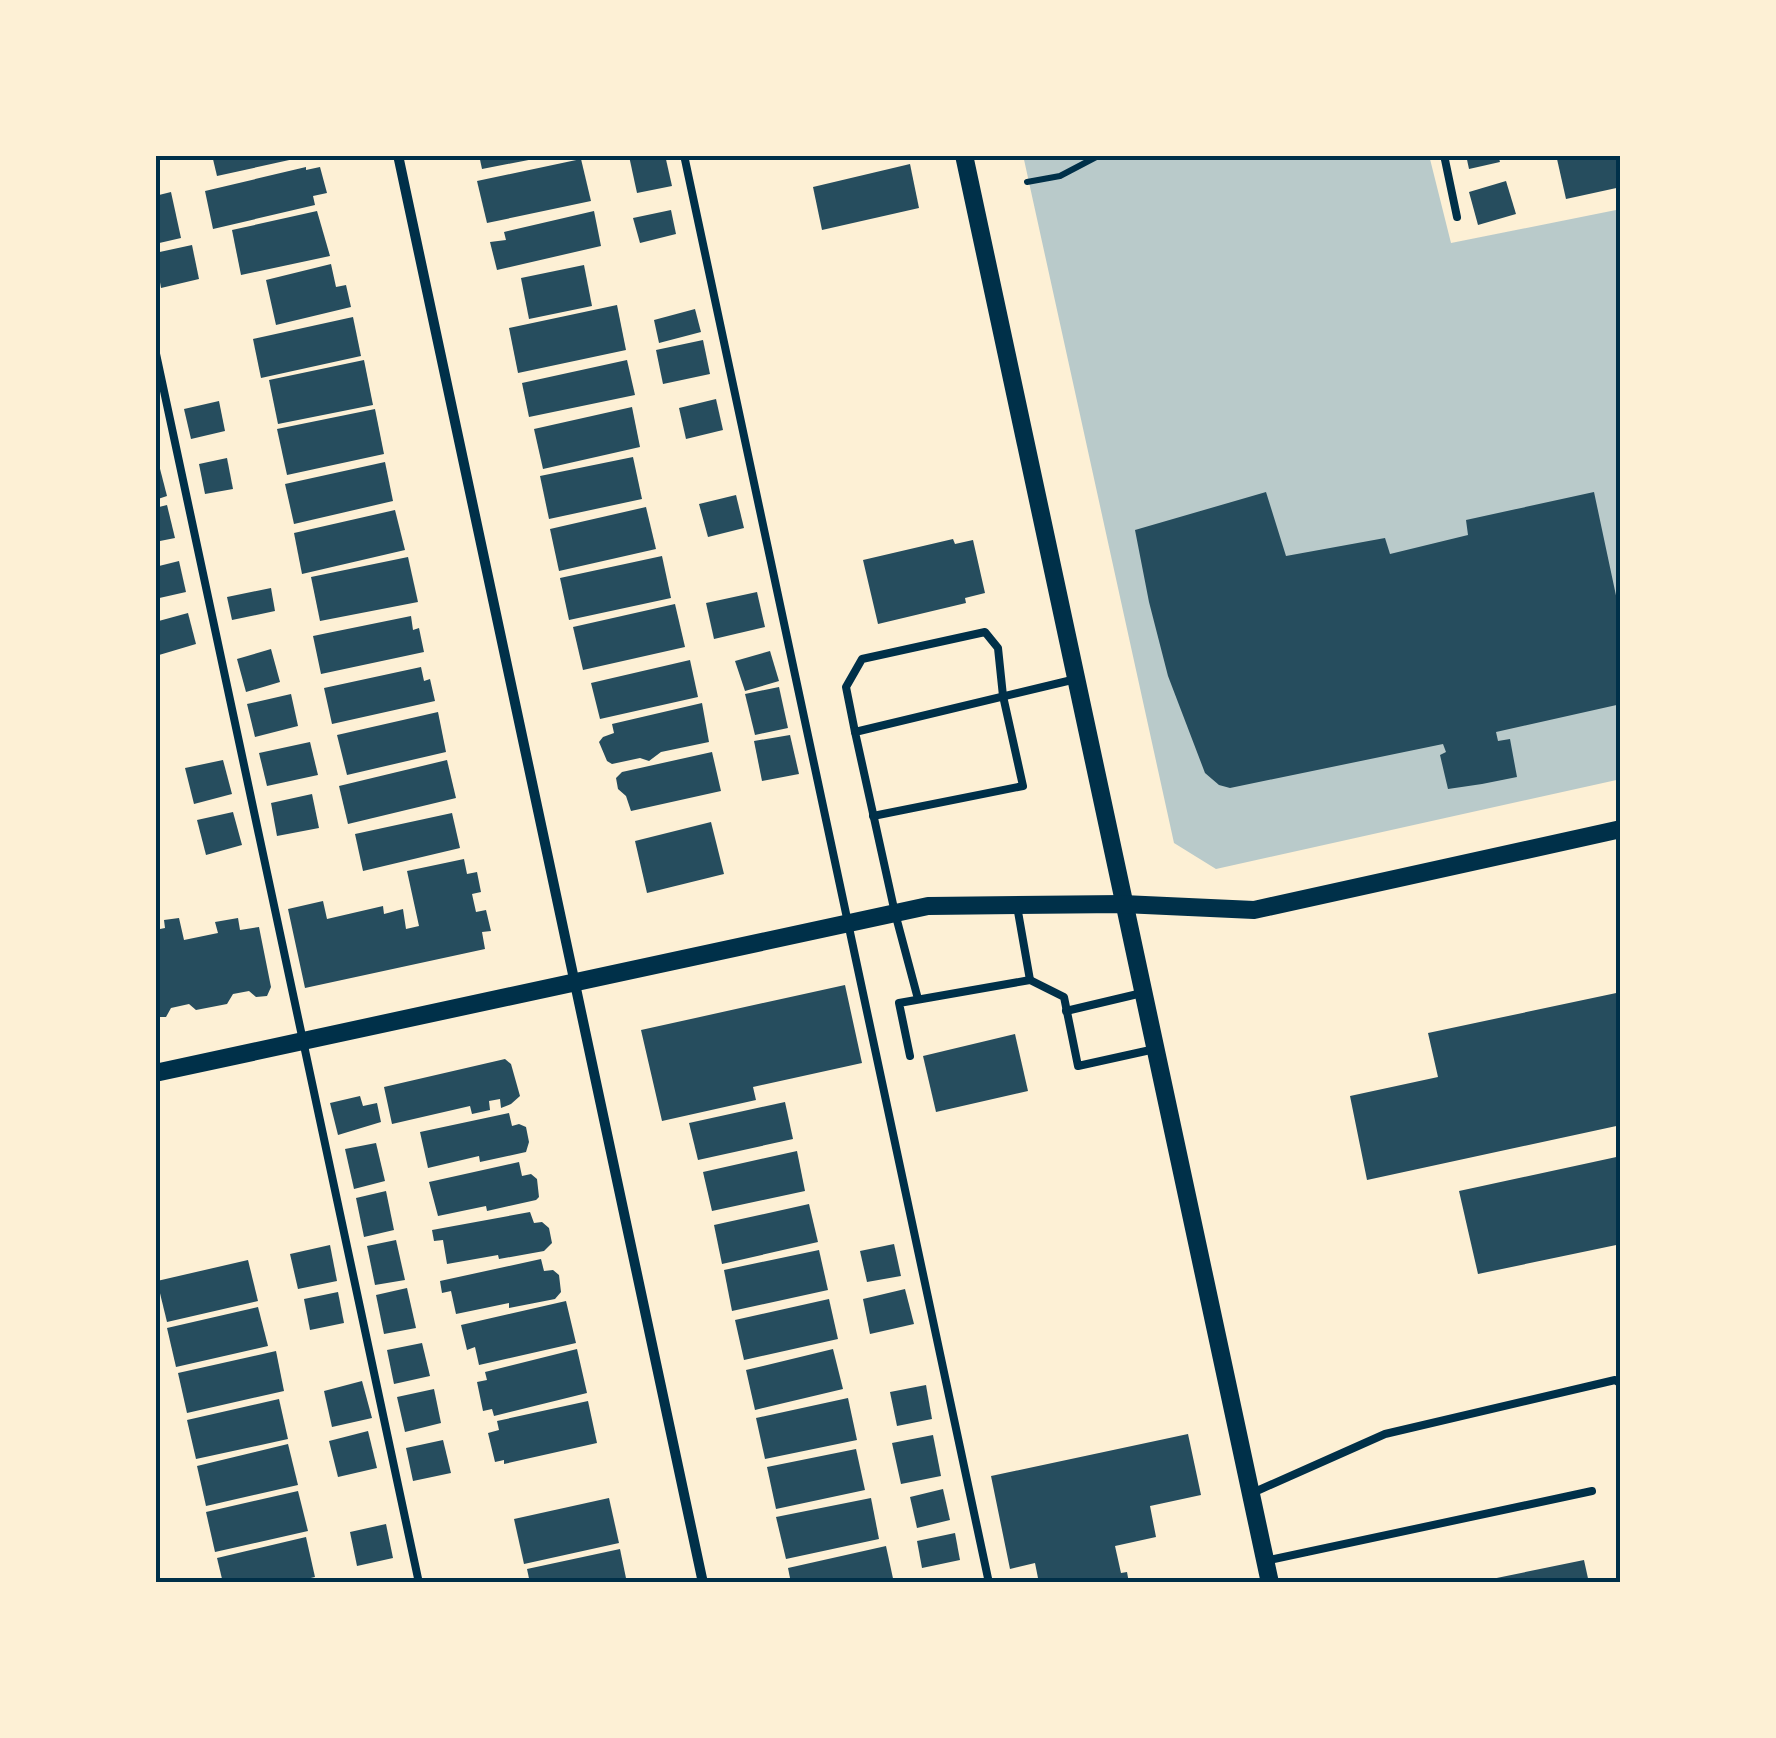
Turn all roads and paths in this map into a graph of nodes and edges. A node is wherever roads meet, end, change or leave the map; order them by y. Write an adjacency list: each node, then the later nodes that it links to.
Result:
1 (398, 155): 19 (street)
2 (684, 155): 17 (lane)
3 (964, 155): 9 (street)
4 (1100, 155): 6 (path)
5 (1444, 155): 7 (lane)
6 (1027, 182)
7 (1457, 217)
8 (155, 350): 23 (lane)
9 (1076, 679): 10 (lane); 14 (street)
10 (1003, 696): 11 (lane); 11 (lane); 12 (lane)
11 (855, 732): 12 (lane)
12 (874, 816): 16 (lane)
13 (1621, 829): 14 (street)
14 (1123, 904): 15 (street); 20 (street)
15 (1016, 905): 16 (street); 18 (lane)
16 (895, 913): 17 (street); 21 (lane)
17 (848, 923): 19 (street); 33 (lane)
18 (1030, 980): 21 (lane); 22 (lane)
19 (574, 982): 23 (street); 32 (street)
20 (1142, 993): 22 (lane); 24 (street)
21 (918, 999): 25 (lane)
22 (1066, 1011): 24 (lane)
23 (303, 1041): 26 (street); 31 (lane)
24 (1154, 1050): 29 (street)
25 (910, 1056)
26 (155, 1072)
27 (1621, 1384): 29 (lane)
28 (1592, 1491): 30 (lane)
29 (1250, 1494): 30 (street)
30 (1265, 1561): 34 (street)
31 (419, 1583)
32 (703, 1583)
33 (989, 1583)
34 (1270, 1583)

